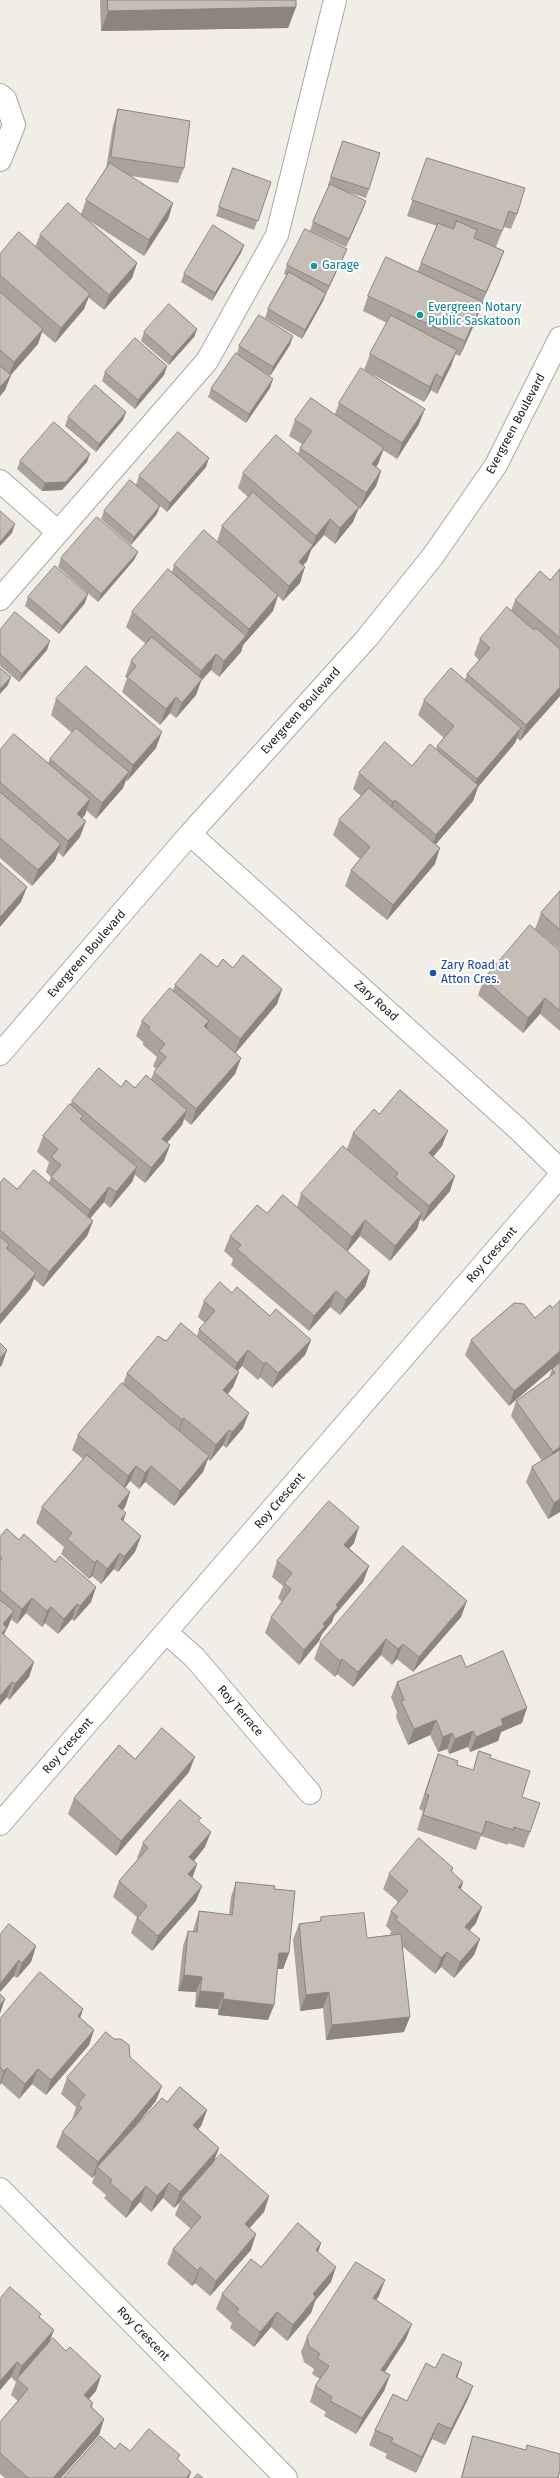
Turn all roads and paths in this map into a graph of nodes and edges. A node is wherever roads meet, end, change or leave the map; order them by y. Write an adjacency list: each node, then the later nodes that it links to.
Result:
1 (335, 0): 6 (street)
2 (0, 95): 3 (street)
3 (0, 160)
4 (560, 338): 8 (street, Evergreen Boulevard)
5 (0, 481): 6 (street)
6 (58, 532): 7 (street)
7 (0, 599)
8 (190, 834): 9 (street, Evergreen Boulevard); 10 (street, Zary Road)
9 (0, 1054)
10 (560, 1170)
11 (560, 1176): 12 (street, Roy Crescent)
12 (167, 1633): 13 (street, Roy Terrace); 14 (street, Roy Crescent)
13 (310, 1793)
14 (0, 1824)
15 (0, 2189): 16 (street, Roy Crescent)
16 (286, 2478)

